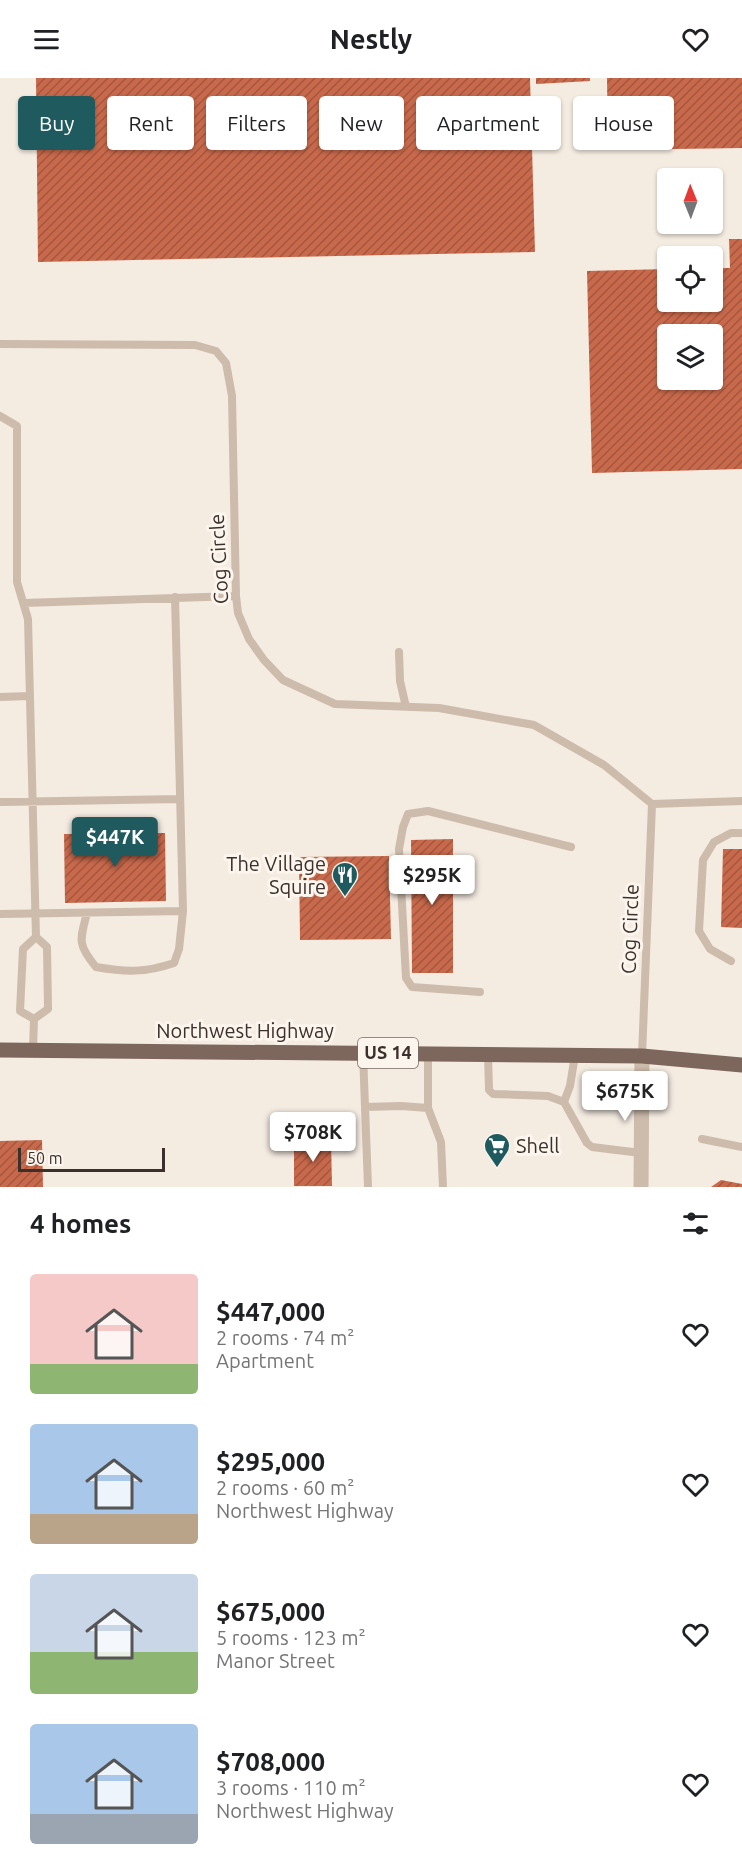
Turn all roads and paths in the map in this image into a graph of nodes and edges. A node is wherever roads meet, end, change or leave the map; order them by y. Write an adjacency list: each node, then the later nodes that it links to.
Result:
1 (0, 344): 3 (lane, Cog Circle)
2 (0, 416): 5 (lane)
3 (236, 596): 4 (lane); 9 (lane, Cog Circle)
4 (175, 597): 5 (lane); 10 (lane)
5 (24, 603): 7 (lane)
6 (399, 652): 9 (lane)
7 (30, 696): 8 (lane); 11 (lane)
8 (0, 697)
9 (406, 707): 14 (lane, Cog Circle)
10 (180, 799): 11 (lane); 17 (lane)
11 (33, 801): 13 (lane); 20 (lane)
12 (742, 801): 14 (lane)
13 (0, 802)
14 (652, 804): 31 (lane, Cog Circle)
15 (742, 832): 22 (lane)
16 (571, 847): 23 (lane)
17 (183, 911): 18 (lane); 18 (lane)
18 (87, 913): 20 (lane)
19 (0, 914): 20 (lane)
20 (35, 914): 21 (lane)
21 (36, 938): 24 (lane); 24 (lane)
22 (731, 961)
23 (480, 992)
24 (34, 1019): 26 (lane)
25 (0, 1050): 26 (main road, Northwest Highway / US 14)
26 (33, 1050): 27 (main road, Northwest Highway / US 14)
27 (363, 1053): 28 (main road, Northwest Highway / US 14); 34 (lane)
28 (428, 1054): 29 (main road, Northwest Highway / US 14); 35 (lane)
29 (488, 1054): 30 (main road, Northwest Highway / US 14); 33 (lane)
30 (574, 1055): 31 (main road, Northwest Highway / US 14); 33 (lane)
31 (642, 1056): 32 (main road, Northwest Highway / US 14); 38 (street)
32 (742, 1065)
33 (564, 1102): 38 (lane)
34 (365, 1107): 35 (lane); 39 (lane)
35 (428, 1108): 40 (lane)
36 (702, 1139): 37 (lane)
37 (742, 1147)
38 (641, 1153): 41 (street)
39 (368, 1187)
40 (443, 1187)
41 (641, 1187)

